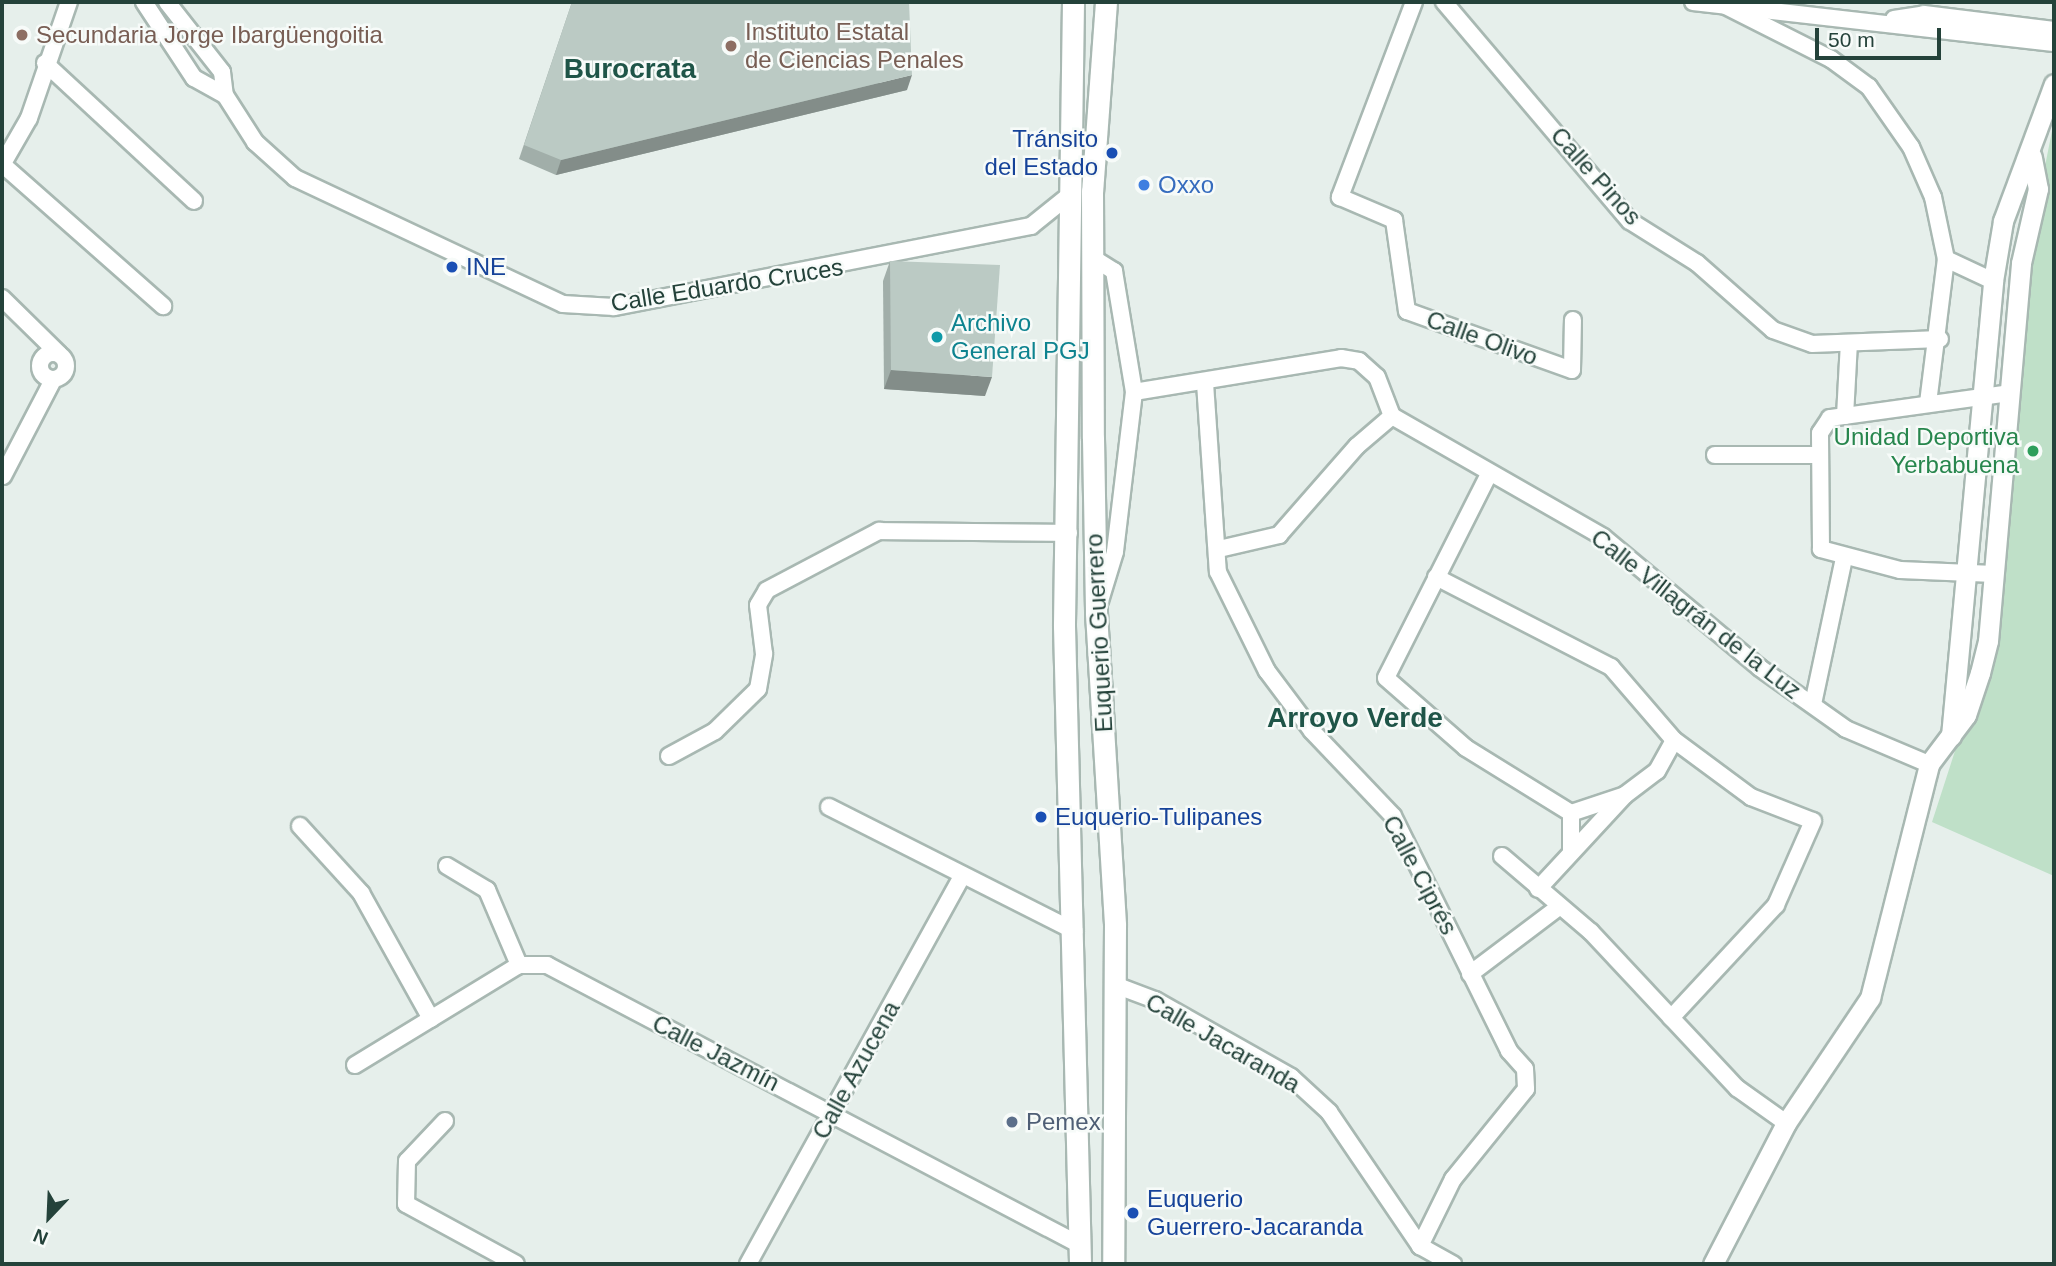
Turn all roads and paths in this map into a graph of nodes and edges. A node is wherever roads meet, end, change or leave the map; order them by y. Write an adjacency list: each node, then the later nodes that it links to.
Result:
1 (69, 2): 15 (street)
2 (144, 2): 17 (street, Calle Eduardo Cruces)
3 (166, 2): 17 (street, Calle Eduardo Cruces)
4 (1073, 2): 20 (main road, Euquerio Guerrero)
5 (1098, 2): 13 (main road)
6 (1106, 2): 13 (main road, Euquerio Guerrero)
7 (1414, 2): 28 (street, Calle Olivo)
8 (1444, 2): 30 (street, Calle Pinos)
9 (1693, 2): 10 (street)
10 (1722, 4): 11 (street); 23 (street)
11 (1875, 22): 12 (street); 14 (street)
12 (2054, 30)
13 (1103, 40): 22 (main road, Euquerio Guerrero)
14 (2054, 43)
15 (45, 63): 19 (street); 21 (street)
16 (2054, 84): 18 (street)
17 (225, 95): 20 (street, Calle Eduardo Cruces)
18 (2032, 158): 24 (street); 34 (street)
19 (2, 164): 26 (street)
20 (1071, 194): 43 (main road, Euquerio Guerrero)
21 (194, 201)
22 (1093, 258): 33 (street); 49 (main road, Euquerio Guerrero)
23 (1945, 259): 24 (street); 29 (street)
24 (1993, 281): 35 (street)
25 (2, 298): 31 (street)
26 (163, 306)
27 (2, 311): 31 (street)
28 (1573, 320)
29 (1940, 339): 30 (street, Calle Pinos); 36 (street)
30 (1849, 343): 38 (street)
31 (52, 354): 41 (street)
32 (1205, 383): 33 (street); 37 (street); 44 (street, Calle Ciprés)
33 (1134, 392): 49 (street)
34 (2010, 393): 35 (street); 47 (street)
35 (1984, 394): 36 (street); 46 (street)
36 (1928, 403): 38 (street)
37 (1392, 416): 42 (street, Calle Villagrán de la Luz); 44 (street)
38 (1845, 416): 40 (street)
39 (1715, 455): 40 (street)
40 (1819, 455): 45 (street)
41 (3, 476)
42 (1488, 476): 48 (street); 52 (street, Calle Villagrán de la Luz)
43 (1069, 533): 55 (street); 67 (main road, Euquerio Guerrero)
44 (1219, 549): 69 (street, Calle Ciprés)
45 (1844, 558): 46 (street); 52 (street)
46 (1969, 572): 47 (street); 50 (street)
47 (1994, 574): 51 (street)
48 (1436, 577): 54 (street); 59 (street)
49 (1096, 613): 70 (main road, Euquerio Guerrero)
50 (1956, 677): 51 (street); 53 (street)
51 (1977, 682): 53 (street)
52 (1813, 704): 56 (street, Calle Villagrán de la Luz)
53 (1951, 736): 56 (street)
54 (1674, 740): 57 (street); 72 (street)
55 (669, 756)
56 (1929, 764): 76 (street)
57 (1625, 795): 59 (street); 61 (street)
58 (829, 807): 64 (street)
59 (1571, 813): 61 (street)
60 (300, 826): 71 (street)
61 (1571, 851): 65 (street)
62 (1502, 856): 65 (street)
63 (447, 866): 68 (street)
64 (962, 876): 67 (street); 74 (street, Calle Azucena)
65 (1538, 889): 66 (street)
66 (1559, 907): 69 (street); 72 (street)
67 (1075, 931): 78 (main road, Euquerio Guerrero)
68 (519, 965): 71 (street); 74 (street, Calle Jazmín)
69 (1470, 974): 77 (street, Calle Ciprés)
70 (1115, 985): 77 (street, Calle Jacaranda); 81 (main road, Euquerio Guerrero)
71 (431, 1018): 73 (street)
72 (1671, 1018): 76 (street)
73 (355, 1065)
74 (833, 1113): 78 (street, Calle Jazmín); 80 (street, Calle Azucena)
75 (445, 1121): 79 (street)
76 (1786, 1123): 83 (street)
77 (1420, 1246): 82 (street)
78 (1080, 1255)
79 (516, 1264)
80 (748, 1264)
81 (1113, 1264)
82 (1453, 1264)
83 (1713, 1264)

